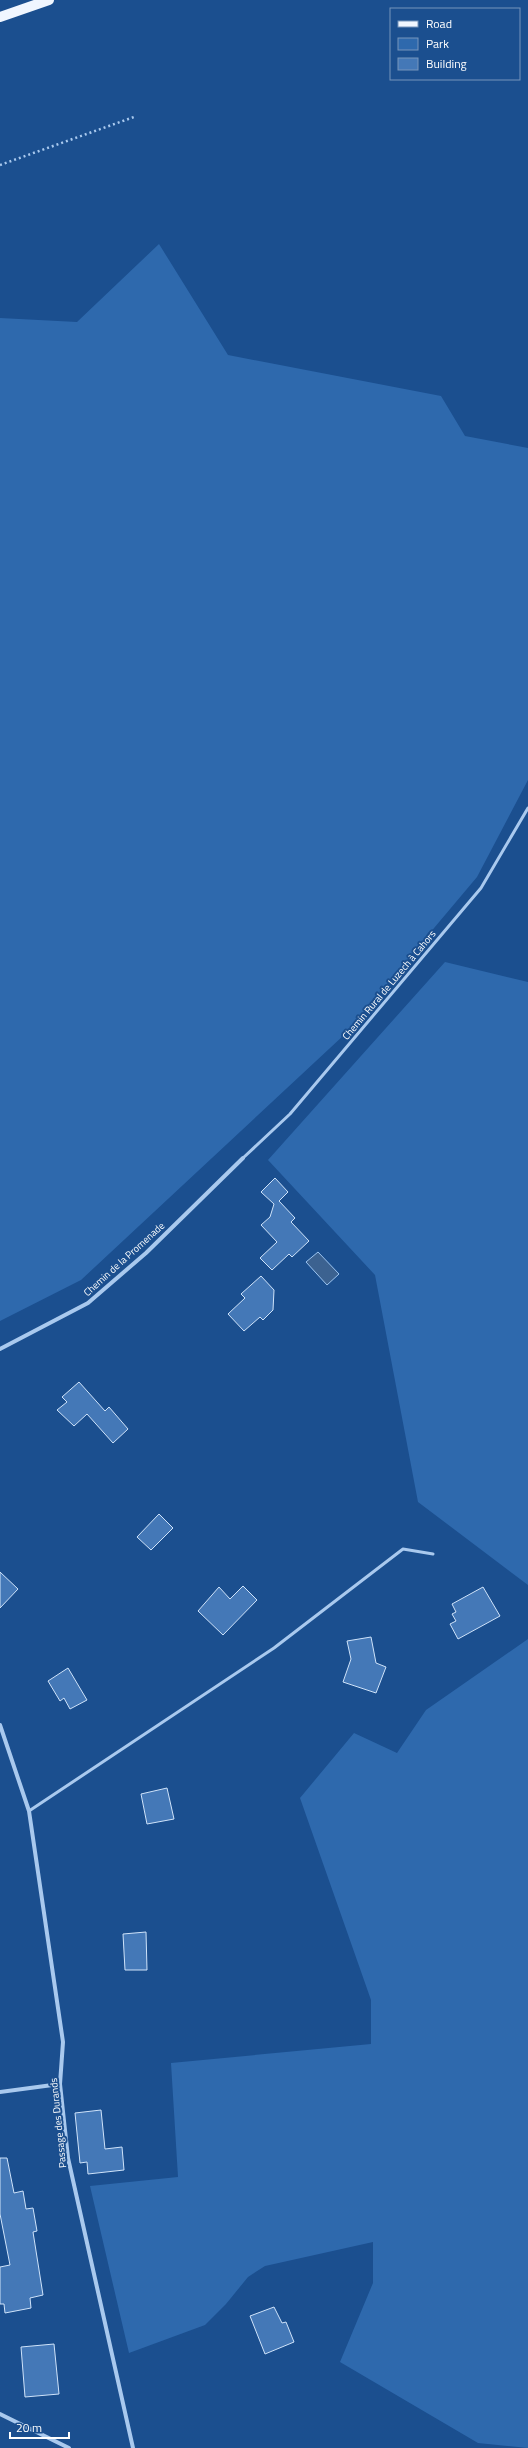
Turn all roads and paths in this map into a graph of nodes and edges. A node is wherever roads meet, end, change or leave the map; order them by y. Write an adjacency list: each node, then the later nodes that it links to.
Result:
1 (49, 0): 2 (main road)
2 (0, 17)
3 (134, 116): 4 (path)
4 (0, 165)
5 (528, 808): 6 (lane, Chemin Rural de Luzech à Cahors)
6 (243, 1158): 7 (street, Chemin de la Promenade)
7 (0, 1349)
8 (433, 1554): 10 (lane)
9 (0, 1725): 10 (street, Passage des Durands)
10 (28, 1812): 11 (street, Passage des Durands)
11 (60, 2084): 12 (street); 15 (street, Passage des Durands)
12 (0, 2092)
13 (0, 2414): 14 (street)
14 (69, 2448)
15 (133, 2448)

